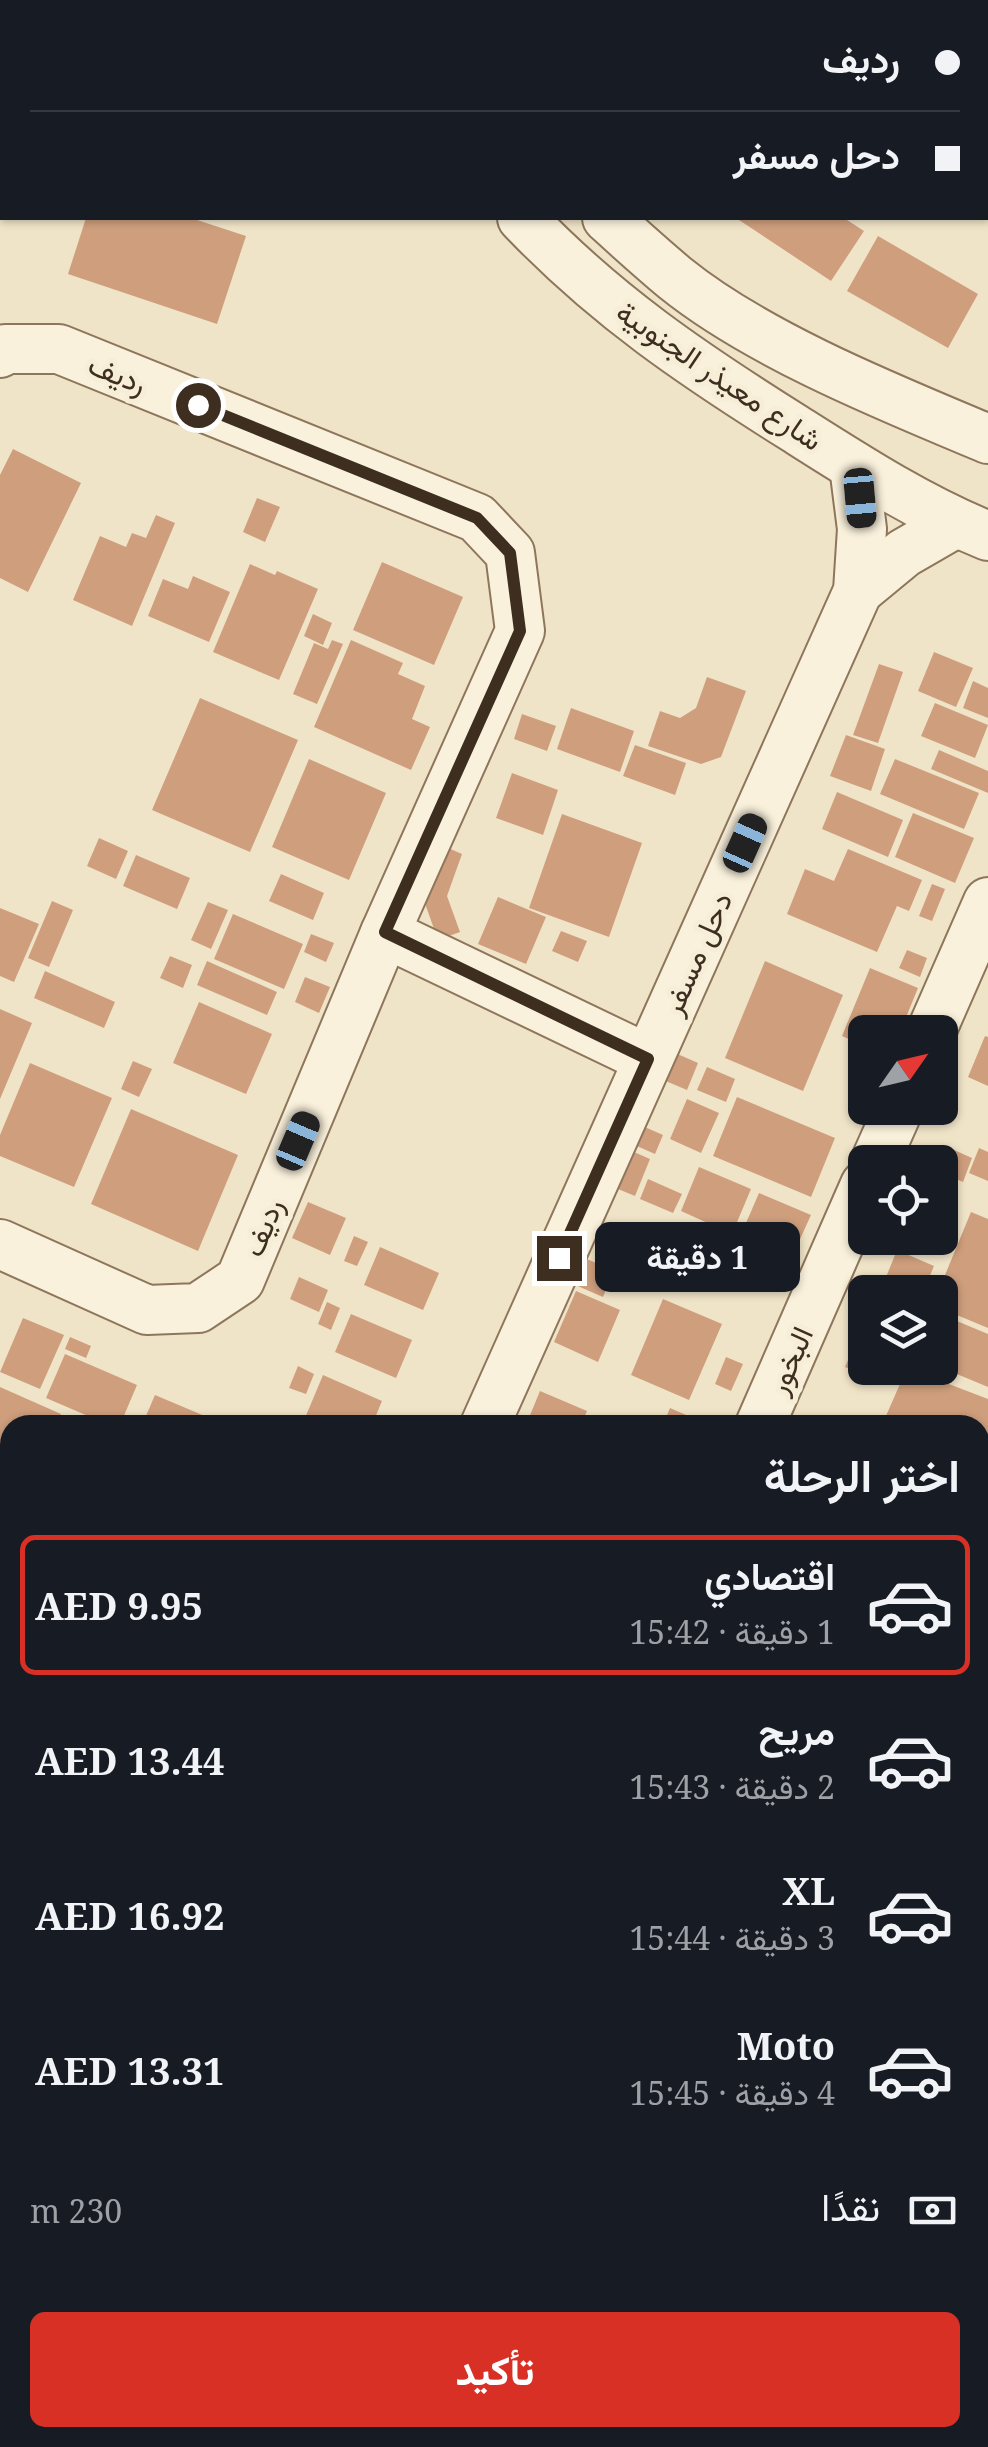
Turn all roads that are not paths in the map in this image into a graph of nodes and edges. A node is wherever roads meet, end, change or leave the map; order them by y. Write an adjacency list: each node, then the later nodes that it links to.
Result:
1 (524, 220): 5 (street, شارع معيذر الجنوبية)
2 (608, 220): 4 (street, شارع معيذر الجنوبية)
3 (0, 353): 9 (street, رديف)
4 (988, 439)
5 (854, 466): 6 (street, شارع معيذر الجنوبية); 7 (street, دحل مسفر)
6 (972, 529): 7 (street, دحل مسفر)
7 (858, 591): 11 (street, دحل مسفر)
8 (988, 902): 10 (street)
9 (385, 932): 11 (street); 13 (street, رديف)
10 (938, 1015)
11 (648, 1059): 14 (street, دحل مسفر)
12 (848, 1223): 15 (street, البخور)
13 (0, 1244)
14 (488, 1415)
15 (764, 1415)

